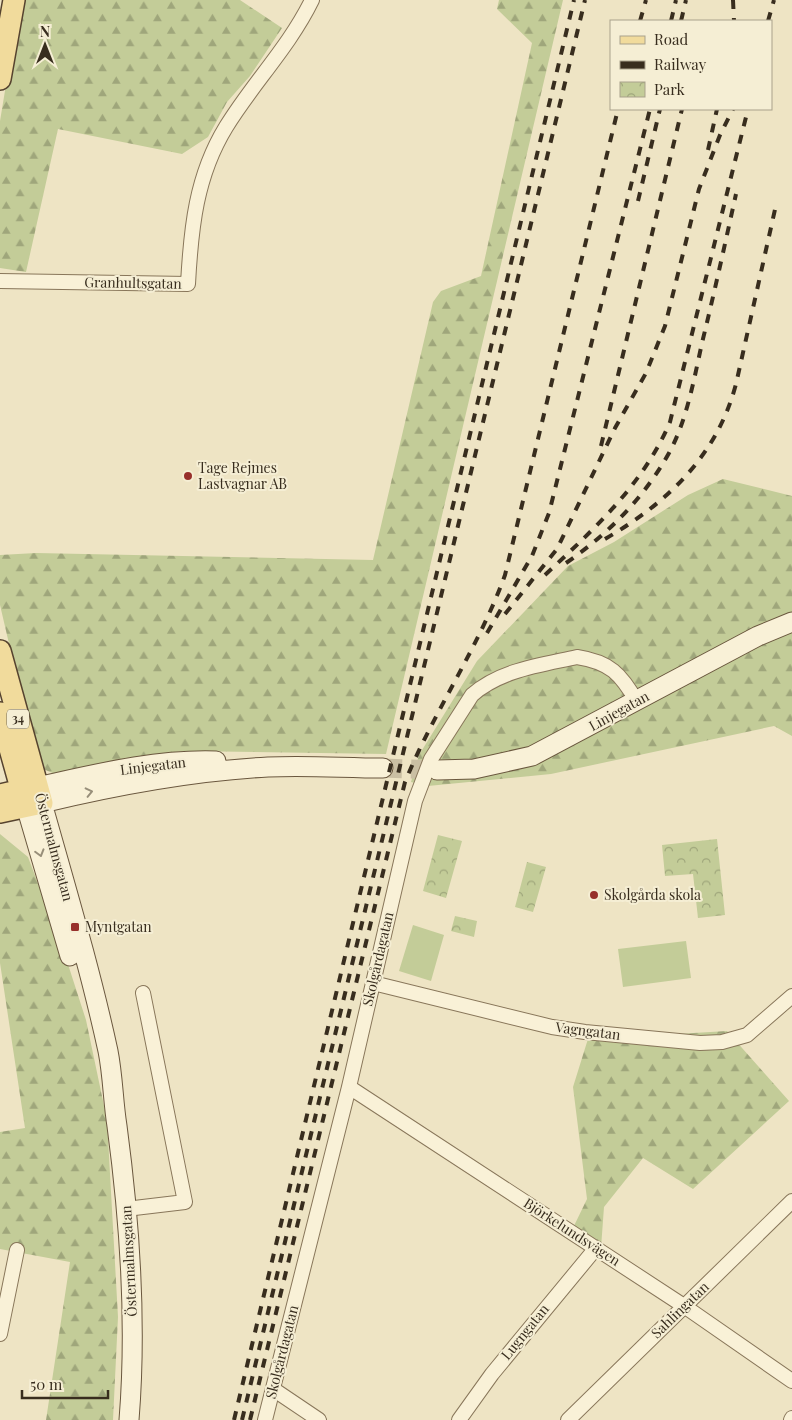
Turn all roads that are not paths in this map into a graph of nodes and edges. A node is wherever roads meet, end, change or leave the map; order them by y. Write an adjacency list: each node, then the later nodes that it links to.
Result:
1 (5, 0): 4 (main road)
2 (14, 0): 5 (main road)
3 (312, 0): 6 (street, Granhultsgatan)
4 (0, 24)
5 (0, 79)
6 (0, 281)
7 (792, 622): 9 (street, Linjegatan)
8 (0, 651): 14 (main road, Östermalmsgatan / 34)
9 (637, 702): 12 (street, Linjegatan); 16 (street, Skolgårdagatan)
10 (0, 713): 14 (main road, Östermalmsgatan / 34)
11 (382, 768): 14 (street, Linjegatan)
12 (437, 770)
13 (0, 795): 14 (main road)
14 (32, 796): 15 (main road); 21 (street, Östermalmsgatan)
15 (0, 812)
16 (373, 983): 18 (street, Vagngatan); 19 (street, Skolgårdagatan)
17 (143, 993): 21 (street)
18 (792, 996)
19 (349, 1087): 22 (street, Björkelundsvägen); 27 (street, Skolgårdagatan)
20 (792, 1201): 24 (street, Sahlingatan)
21 (126, 1209): 28 (street, Östermalmsgatan)
22 (596, 1248): 24 (street, Björkelundsvägen); 31 (street, Lugngatan)
23 (17, 1250): 25 (street)
24 (684, 1306): 26 (street, Björkelundsvägen); 32 (street, Sahlingatan)
25 (0, 1334)
26 (792, 1382)
27 (272, 1389): 29 (street, Skolgårdagatan); 30 (street)
28 (129, 1420)
29 (265, 1420)
30 (319, 1420)
31 (459, 1420)
32 (568, 1420)

